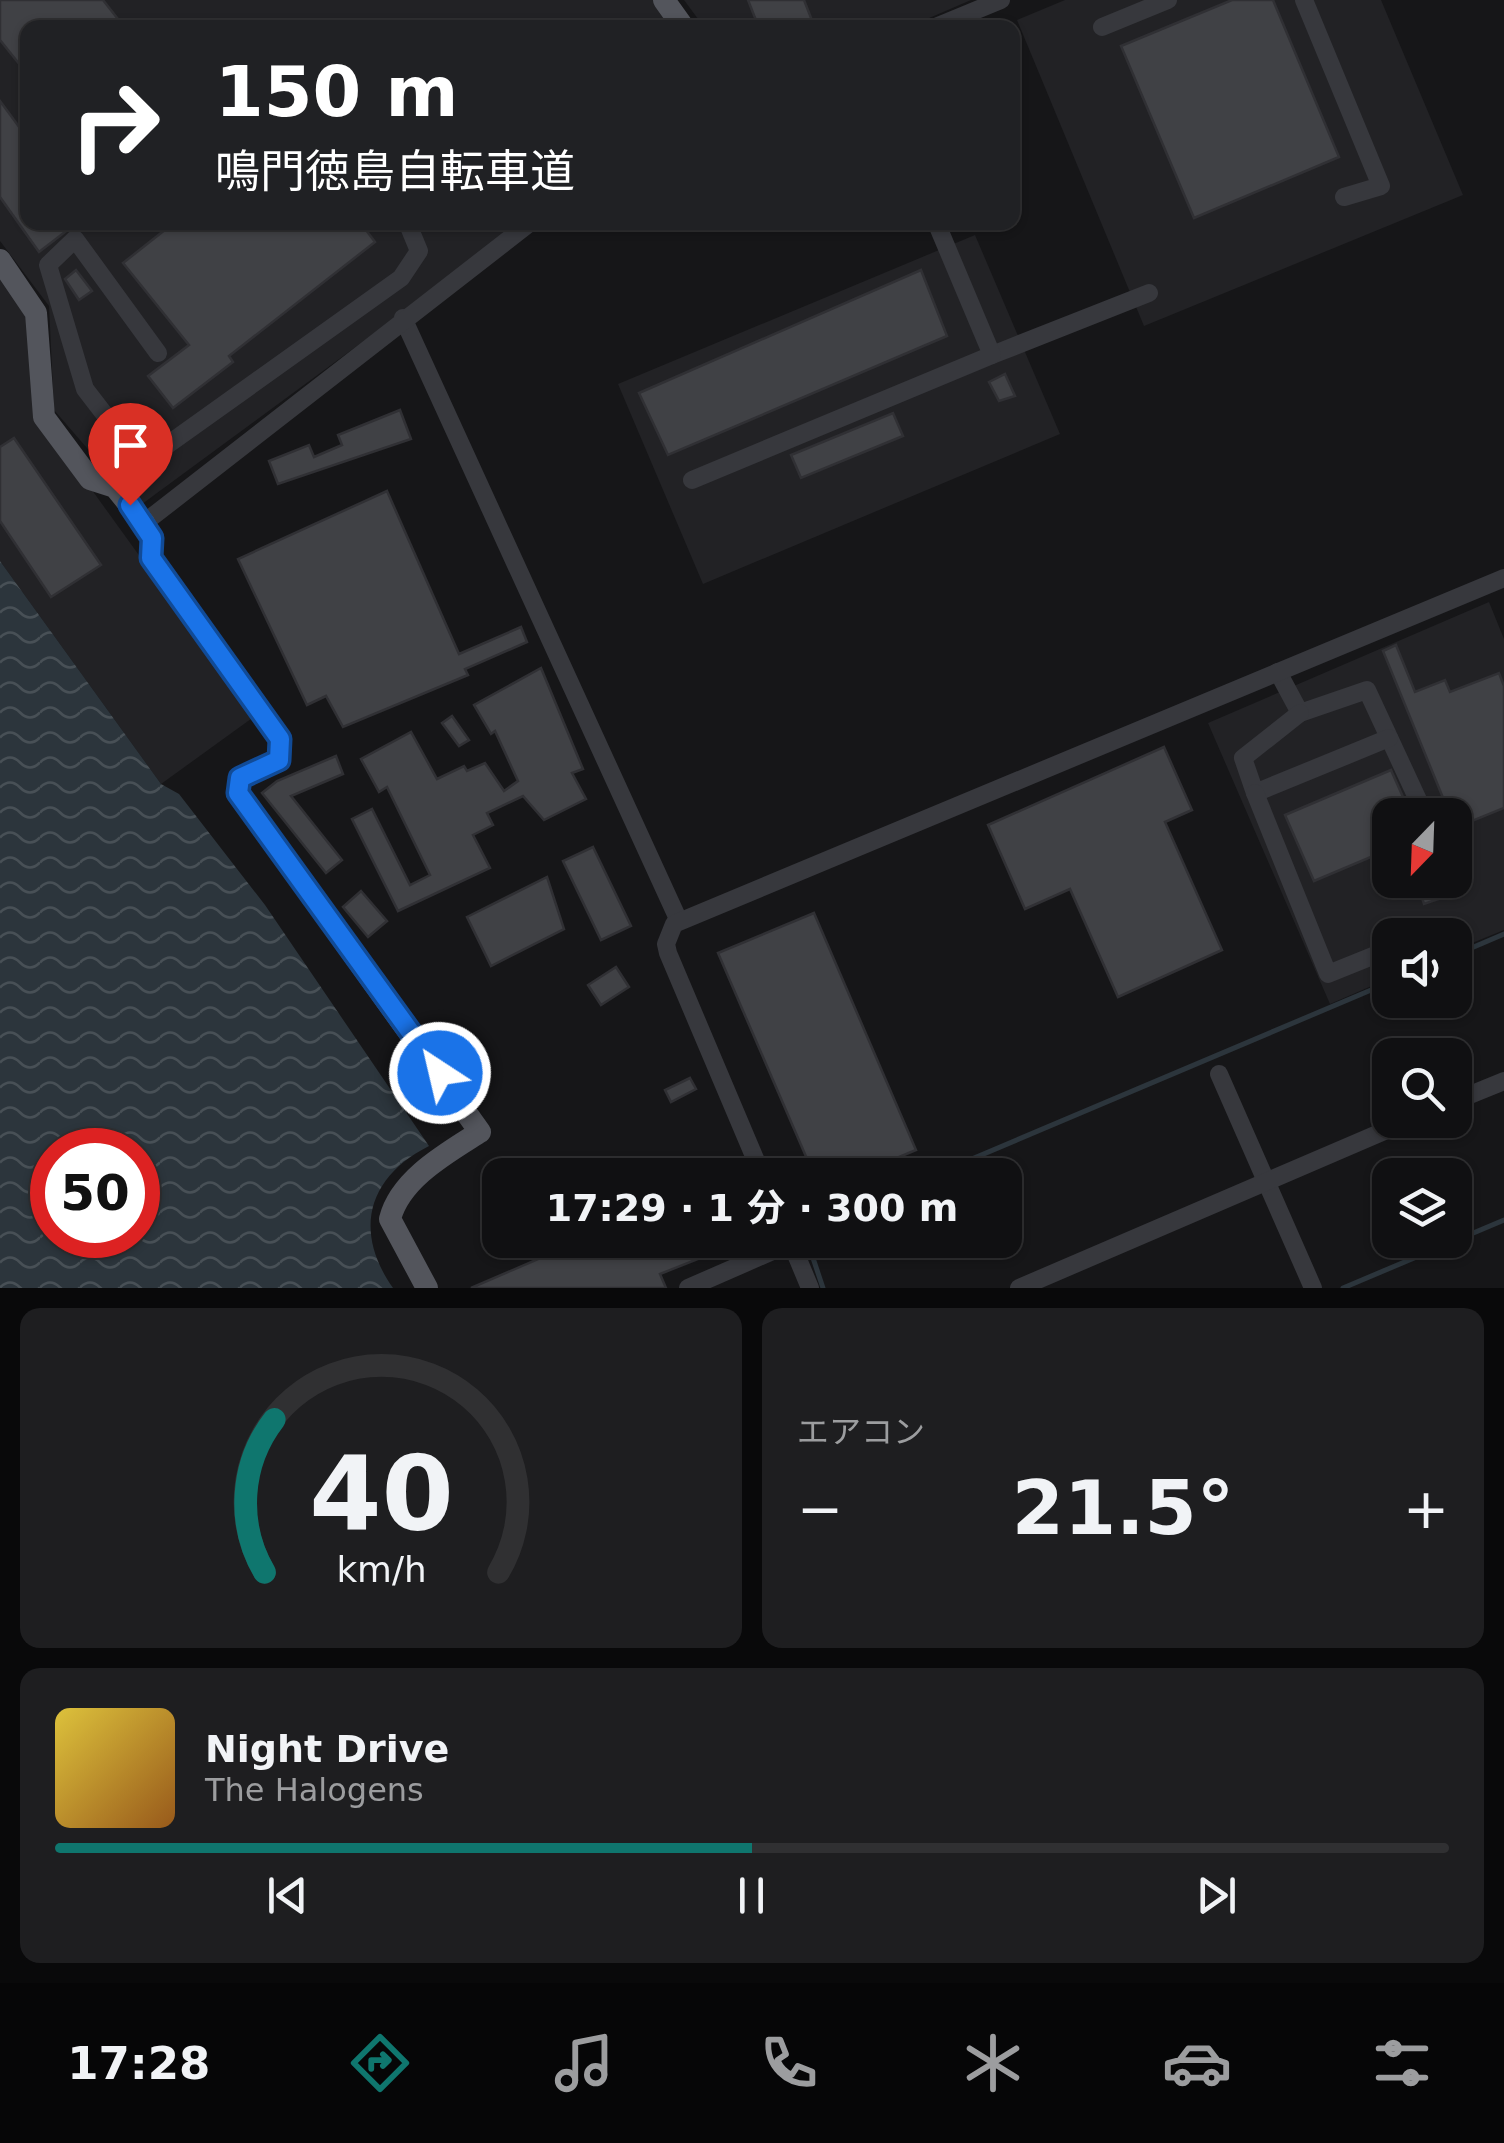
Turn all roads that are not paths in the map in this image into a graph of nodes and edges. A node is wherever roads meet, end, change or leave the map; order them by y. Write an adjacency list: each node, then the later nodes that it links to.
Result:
1 (1001, 0): 4 (street)
2 (1168, 0): 5 (street)
3 (1304, 0): 6 (street)
4 (952, 20)
5 (1102, 28)
6 (1344, 197)
7 (410, 230): 13 (street)
8 (521, 230): 12 (street)
9 (939, 230): 14 (street)
10 (0, 260): 16 (main road)
11 (1149, 293): 14 (street)
12 (403, 318): 16 (street); 23 (street)
13 (158, 353)
14 (992, 354): 15 (street)
15 (692, 480)
16 (144, 523): 33 (main road)
17 (1504, 578): 18 (street)
18 (1278, 672): 19 (street); 23 (street)
19 (1300, 713): 20 (street); 21 (street)
20 (1389, 738): 21 (street); 22 (street)
21 (1255, 793): 24 (street)
22 (1418, 798)
23 (680, 921): 29 (street)
24 (1372, 956)
25 (1219, 1074): 30 (street)
26 (1504, 1081): 27 (street)
27 (1472, 1095)
28 (1372, 1136): 30 (street)
29 (755, 1158)
30 (1265, 1180): 36 (street); 37 (street)
31 (755, 1258): 34 (street)
32 (798, 1258): 35 (street)
33 (427, 1288)
34 (688, 1288)
35 (810, 1288)
36 (1019, 1288)
37 (1312, 1288)

